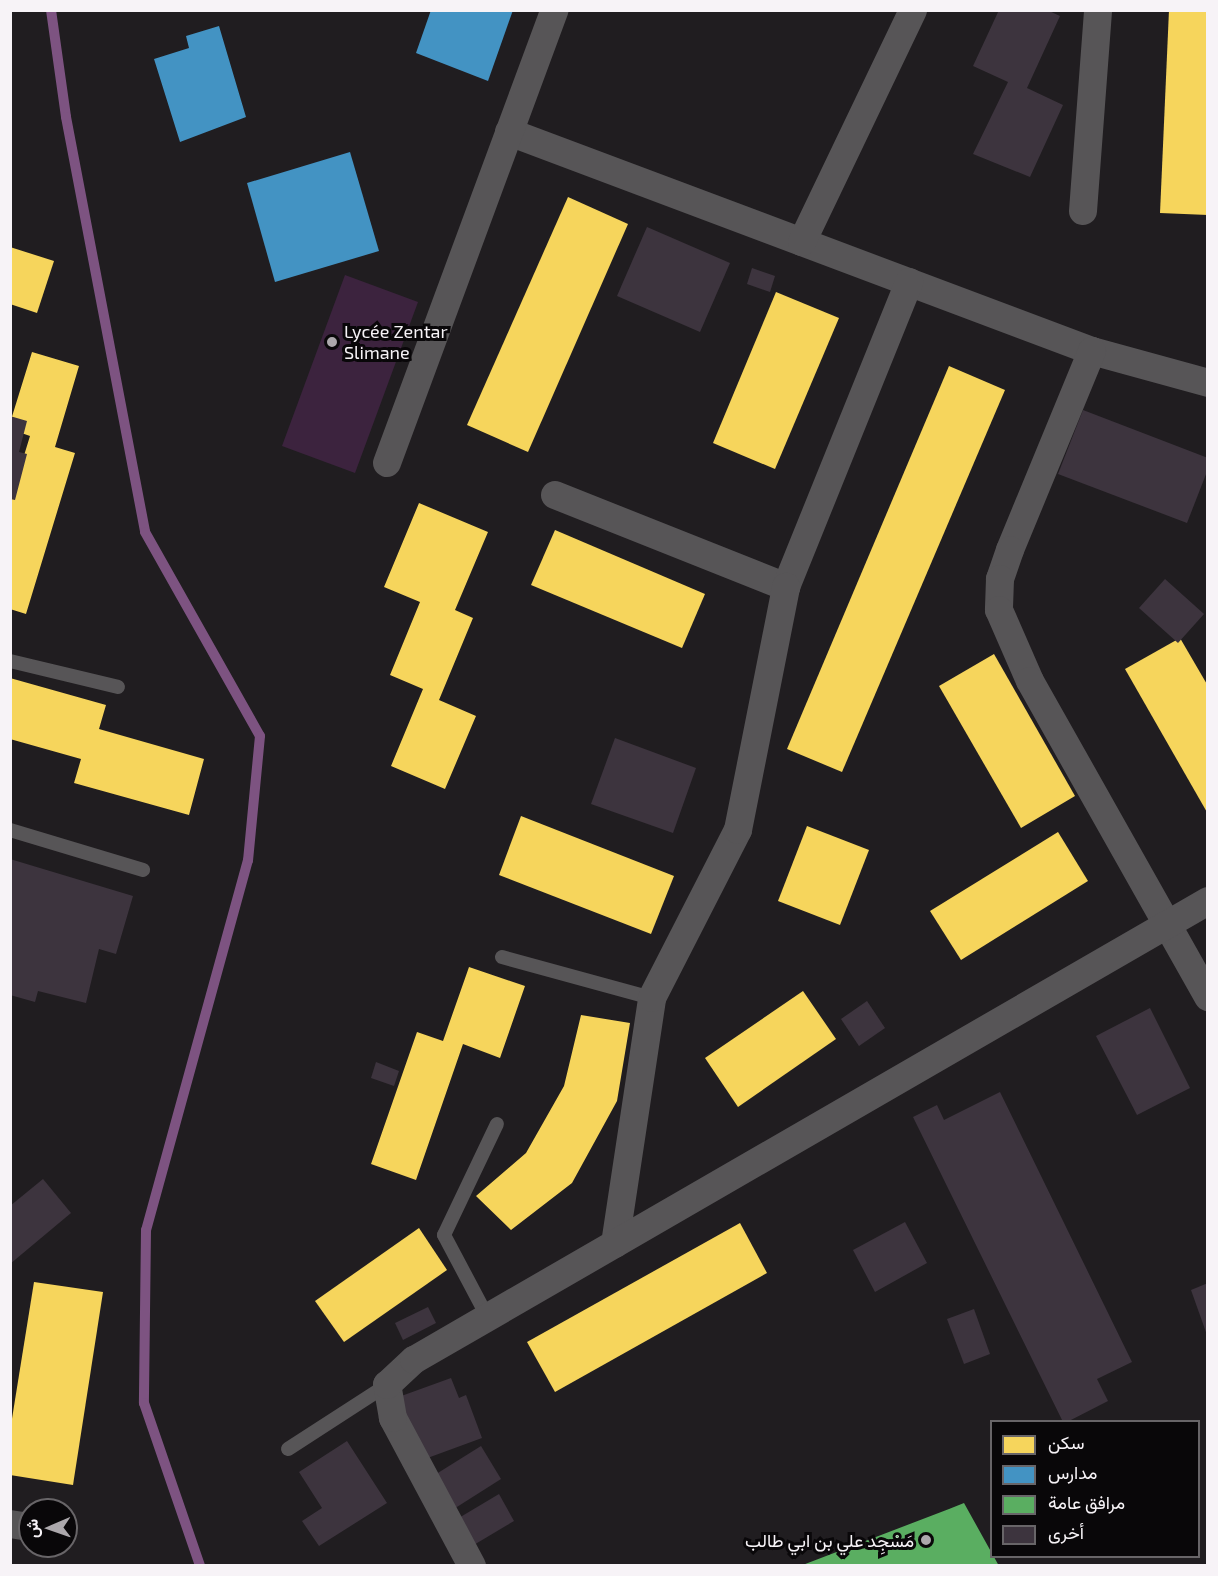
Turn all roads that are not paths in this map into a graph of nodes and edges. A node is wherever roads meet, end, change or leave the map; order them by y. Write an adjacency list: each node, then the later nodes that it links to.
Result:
1 (555, 10): 4 (street)
2 (913, 10): 6 (street)
3 (1098, 10): 5 (street)
4 (510, 132): 6 (street); 10 (street)
5 (1083, 211)
6 (802, 242): 7 (street)
7 (909, 282): 8 (street); 12 (street)
8 (1092, 351): 9 (street); 18 (street)
9 (1208, 384)
10 (387, 463)
11 (555, 495): 12 (street)
12 (786, 587): 21 (street)
13 (10, 661): 14 (lane)
14 (118, 687)
15 (10, 830): 16 (lane)
16 (143, 870)
17 (1208, 901): 18 (street)
18 (1165, 926): 20 (street); 23 (street)
19 (502, 957): 21 (lane)
20 (1208, 997)
21 (652, 998): 23 (street)
22 (497, 1124): 24 (lane)
23 (615, 1244): 24 (street)
24 (488, 1318): 25 (street)
25 (387, 1385): 26 (lane); 27 (street)
26 (288, 1449)
27 (471, 1566)

